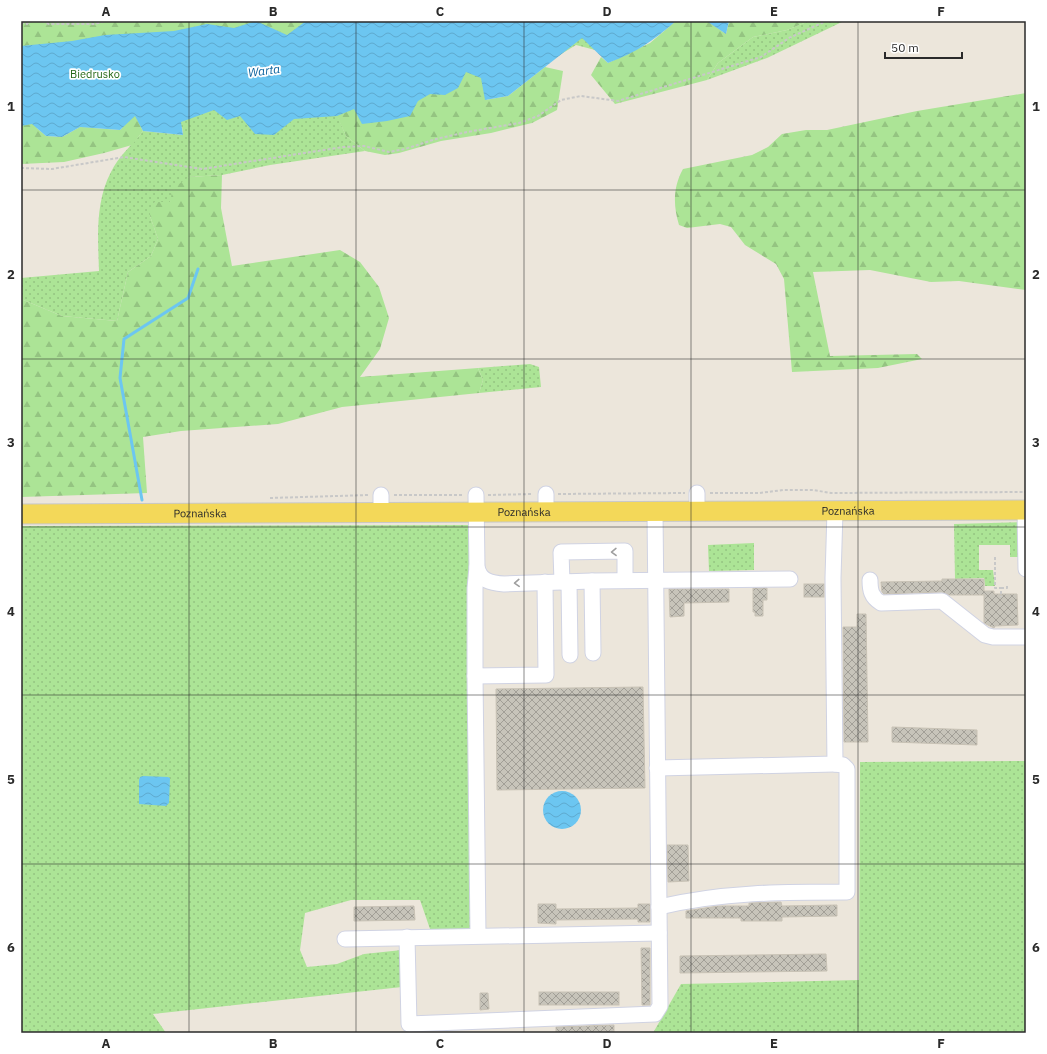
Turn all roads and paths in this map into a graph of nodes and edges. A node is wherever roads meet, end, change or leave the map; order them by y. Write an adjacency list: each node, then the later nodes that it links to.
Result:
1 (31, 21): 5 (path)
2 (42, 21): 3 (path)
3 (106, 21)
4 (826, 21): 6 (path)
5 (21, 22)
6 (820, 22): 7 (path)
7 (21, 168)
8 (697, 493): 10 (path); 13 (path); 16 (lane)
9 (266, 499): 11 (path)
10 (546, 503): 12 (main road, Poznańska); 12 (path); 15 (main road, Poznańska)
11 (381, 504): 12 (main road, Poznańska); 12 (path); 17 (main road, Poznańska)
12 (476, 504): 19 (lane)
13 (1026, 504): 14 (main road, Poznańska); 20 (lane)
14 (835, 511): 16 (main road, Poznańska); 35 (lane)
15 (655, 512): 16 (main road, Poznańska); 23 (lane)
16 (697, 512)
17 (21, 514)
18 (995, 557): 29 (path)
19 (477, 567): 26 (lane, one-way to 19); 34 (lane)
20 (1026, 569)
21 (790, 579): 23 (lane)
22 (625, 580): 23 (lane); 25 (lane); 27 (lane, one-way to 27)
23 (654, 580): 36 (lane)
24 (870, 580): 31 (lane)
25 (592, 581): 27 (lane); 32 (lane)
26 (545, 582): 27 (lane); 34 (lane)
27 (565, 582): 33 (lane)
28 (1006, 586): 29 (path)
29 (1001, 588): 30 (path)
30 (1001, 597)
31 (1026, 636)
32 (593, 653)
33 (570, 655)
34 (475, 676): 39 (lane)
35 (835, 764): 36 (lane); 37 (lane)
36 (657, 768): 37 (lane)
37 (659, 907): 38 (lane)
38 (659, 933): 39 (lane); 40 (lane)
39 (478, 935): 40 (lane)
40 (407, 937): 41 (lane)
41 (345, 938)

